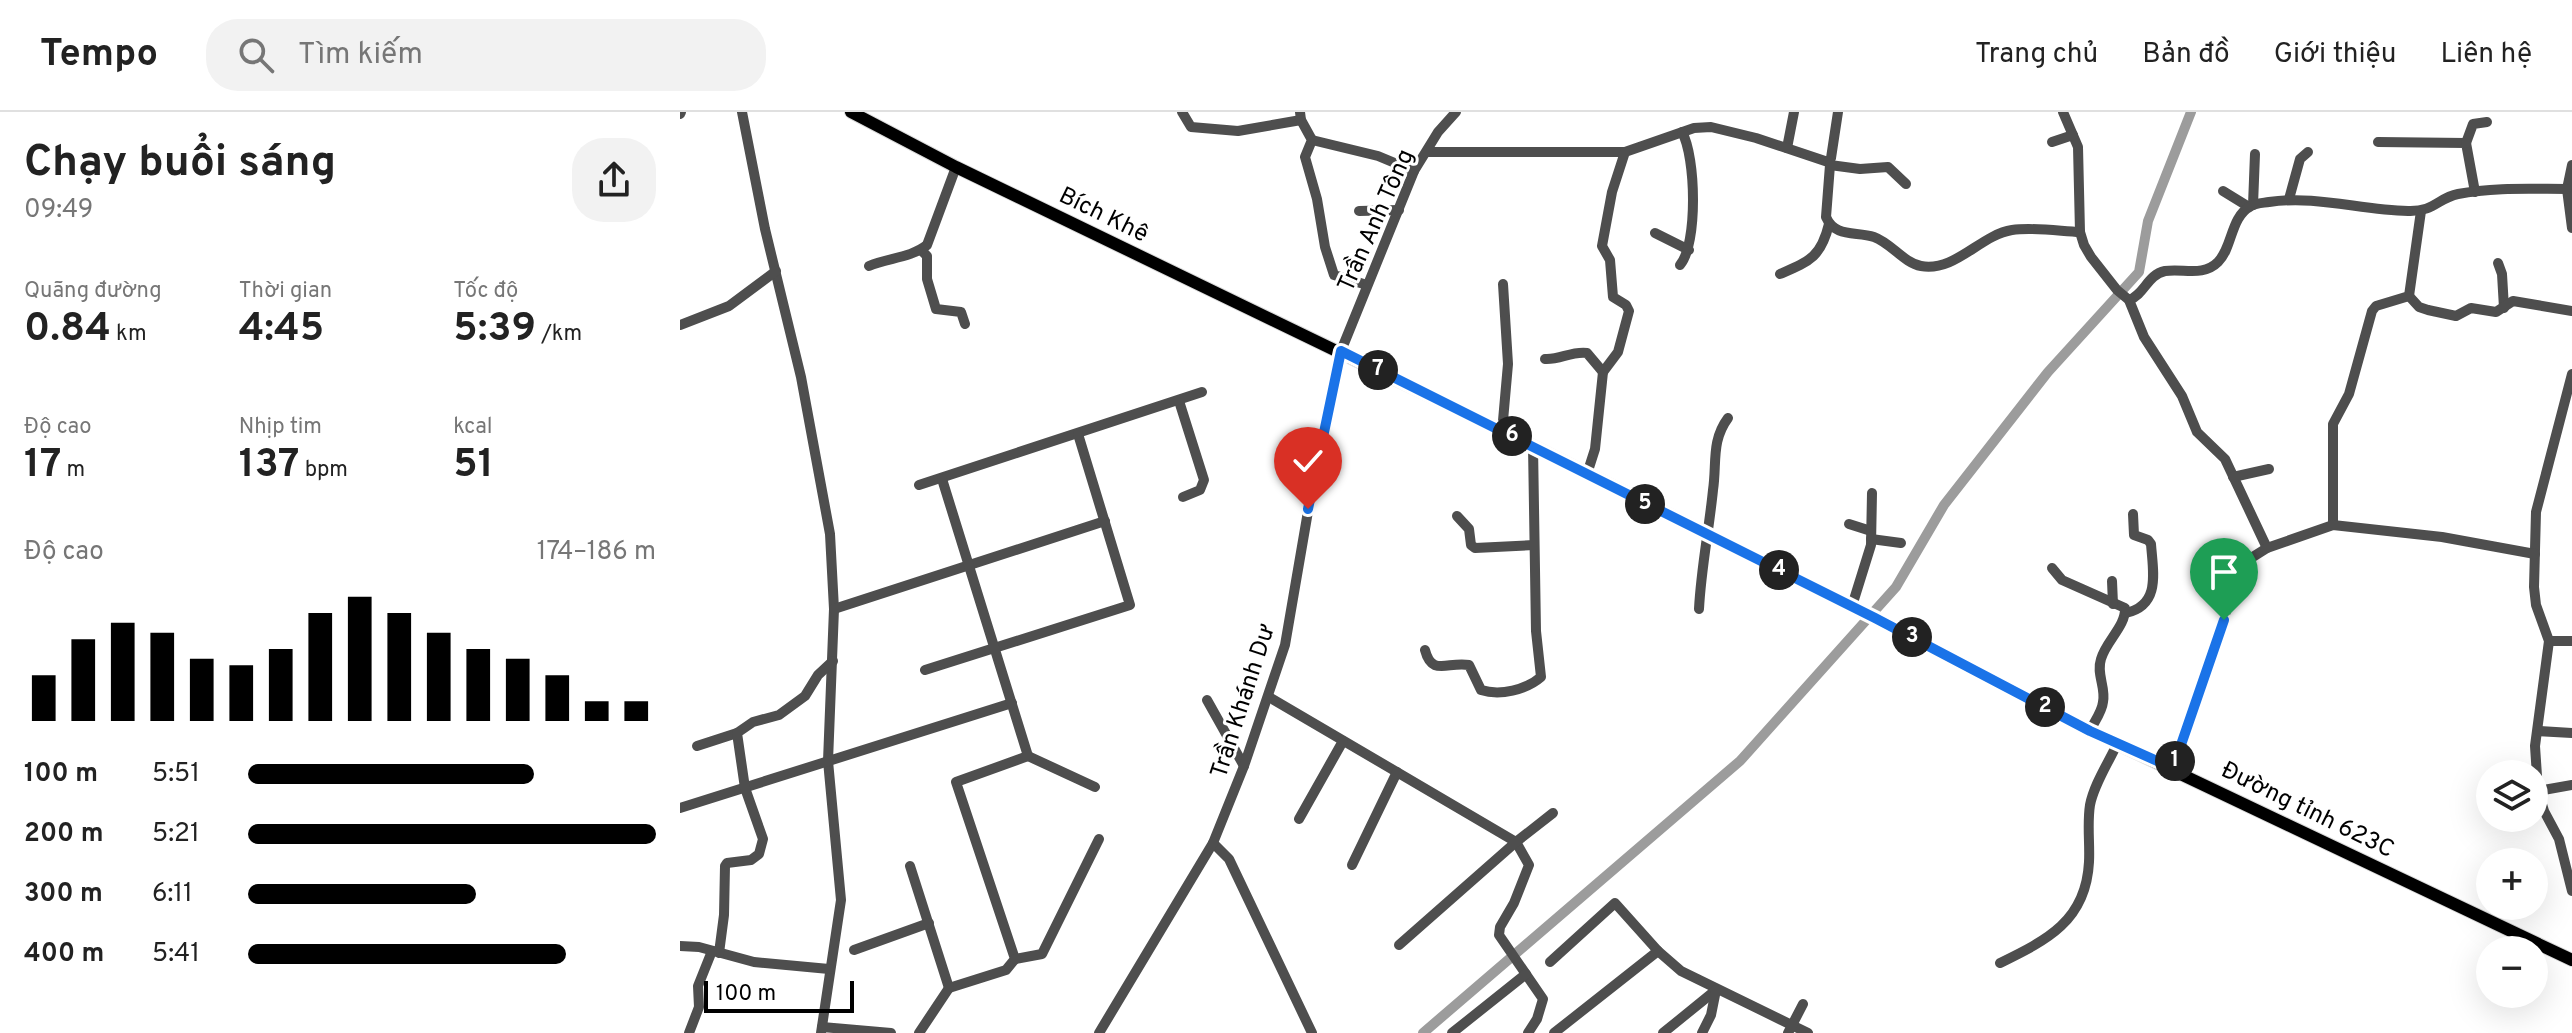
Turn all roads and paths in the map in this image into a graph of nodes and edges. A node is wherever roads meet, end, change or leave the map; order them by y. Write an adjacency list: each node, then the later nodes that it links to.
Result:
1 (742, 112): 43 (street)
2 (1182, 112): 8 (street)
3 (1456, 112): 17 (street, Trần Anh Tông)
4 (1794, 112): 16 (street)
5 (1838, 112): 21 (street)
6 (2063, 112): 11 (street)
7 (856, 113): 23 (main road, Bích Khê)
8 (1300, 116): 12 (street)
9 (2487, 122): 15 (street)
10 (1682, 132): 16 (street); 18 (street); 39 (street)
11 (2073, 135): 13 (street); 36 (street)
12 (1312, 140): 24 (street); 46 (street)
13 (2052, 142)
14 (2378, 142): 15 (street)
15 (2466, 143): 28 (street)
16 (1787, 148): 21 (street)
17 (1427, 152): 18 (street); 24 (street, Trần Anh Tông)
18 (1625, 152): 55 (street)
19 (2308, 152): 29 (street)
20 (2255, 154): 30 (street)
21 (1829, 164): 25 (street); 34 (street)
22 (2572, 165): 27 (street)
23 (956, 167): 38 (street); 53 (main road, Bích Khê)
24 (1414, 171): 31 (street, Trần Anh Tông)
25 (1906, 184)
26 (2223, 191): 30 (street)
27 (2569, 191): 28 (street); 35 (street)
28 (2475, 192): 33 (street)
29 (2289, 199): 30 (street); 33 (street)
30 (2251, 206): 47 (street)
31 (1399, 210): 32 (street); 46 (street, Trần Anh Tông)
32 (1359, 211)
33 (2421, 211): 48 (street)
34 (1829, 224): 36 (street); 44 (street)
35 (2572, 228)
36 (2080, 232): 47 (street)
37 (1655, 233): 39 (street)
38 (921, 250): 42 (street); 51 (street)
39 (1689, 250): 41 (street)
40 (2498, 263): 49 (street)
41 (1680, 265)
42 (869, 266)
43 (776, 271): 52 (street); 88 (street)
44 (1780, 274)
45 (1503, 284): 60 (street)
46 (1367, 285): 53 (street, Trần Anh Tông)
47 (2124, 295): 65 (street)
48 (2409, 296): 49 (street); 74 (street)
49 (2504, 308): 50 (street)
50 (2572, 311)
51 (965, 324)
52 (680, 325)
53 (1341, 351): 60 (main road, Đường tỉnh 623C); 97 (street, Trần Khánh Dư)
54 (1545, 359): 55 (street)
55 (1603, 372): 64 (street)
56 (2572, 374): 81 (street)
57 (1202, 392): 58 (street)
58 (1179, 401): 61 (street); 69 (street)
59 (1728, 418): 75 (street)
60 (1502, 432): 62 (main road, Đường tỉnh 623C)
61 (1078, 434): 66 (street); 72 (street)
62 (1533, 446): 64 (main road, Đường tỉnh 623C); 78 (street)
63 (2269, 469): 65 (street)
64 (1587, 474): 75 (main road, Đường tỉnh 623C)
65 (2233, 477): 79 (street)
66 (942, 479): 67 (street); 82 (street)
67 (919, 485)
68 (1872, 493): 76 (street)
69 (1183, 497)
70 (2133, 514): 90 (street)
71 (1457, 516): 78 (street)
72 (1105, 521): 82 (street); 93 (street)
73 (1849, 524): 76 (street)
74 (2333, 525): 79 (street); 81 (street)
75 (1706, 534): 87 (main road, Đường tỉnh 623C); 89 (street)
76 (1871, 535): 77 (street); 87 (street)
77 (1901, 543)
78 (1534, 545): 94 (street)
79 (2267, 548): 85 (street)
80 (2207, 554): 85 (street)
81 (2535, 554): 91 (street)
82 (969, 564): 88 (street); 93 (street)
83 (2052, 568): 86 (street)
84 (2112, 581): 86 (street)
85 (2230, 585): 111 (street)
86 (2113, 604): 90 (street)
87 (1852, 606): 100 (main road, Đường tỉnh 623C)
88 (834, 609): 95 (street)
89 (1699, 609)
90 (2126, 613): 100 (street)
91 (2549, 641): 92 (street); 101 (street)
92 (2572, 641)
93 (995, 647): 96 (street); 99 (street)
94 (1425, 650)
95 (833, 661): 102 (street); 109 (street)
96 (925, 670)
97 (1269, 697): 104 (street); 110 (street, Trần Khánh Dư)
98 (1207, 700): 110 (street)
99 (1012, 703): 107 (street); 109 (street)
100 (2090, 731): 105 (main road, Đường tỉnh 623C)
101 (2538, 731): 103 (street); 108 (street)
102 (737, 733): 106 (street); 115 (street)
103 (2572, 733)
104 (1343, 741): 112 (street); 120 (street)
105 (2118, 742): 111 (main road, Đường tỉnh 623C); 136 (street)
106 (697, 746)
107 (1028, 756): 114 (street); 133 (street)
108 (2535, 760)
109 (828, 761): 115 (street); 137 (street)
110 (1244, 766): 123 (street, Trần Khánh Dư)
111 (2173, 768): 134 (main road, Đường tỉnh 623C)
112 (1397, 772): 122 (street); 124 (street)
113 (2572, 785): 116 (street)
114 (1095, 787)
115 (745, 788): 117 (street); 132 (street)
116 (2548, 789)
117 (680, 808)
118 (1553, 813): 122 (street)
119 (2548, 818): 126 (street)
120 (1299, 819)
121 (1099, 839): 133 (street)
122 (1516, 842): 128 (street); 138 (street)
123 (1213, 843): 148 (street, Trần Khánh Dư); 149 (street)
124 (1352, 865)
125 (910, 866): 127 (street)
126 (2572, 891)
127 (929, 923): 130 (street); 139 (street)
128 (1399, 945)
129 (680, 946): 132 (street)
130 (854, 950)
131 (1658, 951): 135 (street); 140 (street); 152 (street)
132 (716, 952): 137 (street); 144 (street)
133 (1015, 959): 139 (street)
134 (2572, 960)
135 (1550, 962)
136 (2000, 963)
137 (829, 969): 143 (street)
138 (1526, 974): 150 (street); 151 (street)
139 (949, 988): 147 (street)
140 (1716, 990): 142 (street); 153 (street); 154 (street)
141 (1803, 1004): 142 (street)
142 (1790, 1029): 155 (street)
143 (822, 1030): 145 (street); 146 (street)
144 (689, 1033)
145 (838, 1033)
146 (891, 1033)
147 (919, 1033)
148 (1099, 1033)
149 (1312, 1033)
150 (1452, 1033)
151 (1528, 1033)
152 (1554, 1033)
153 (1663, 1033)
154 (1702, 1033)
155 (1808, 1033)

